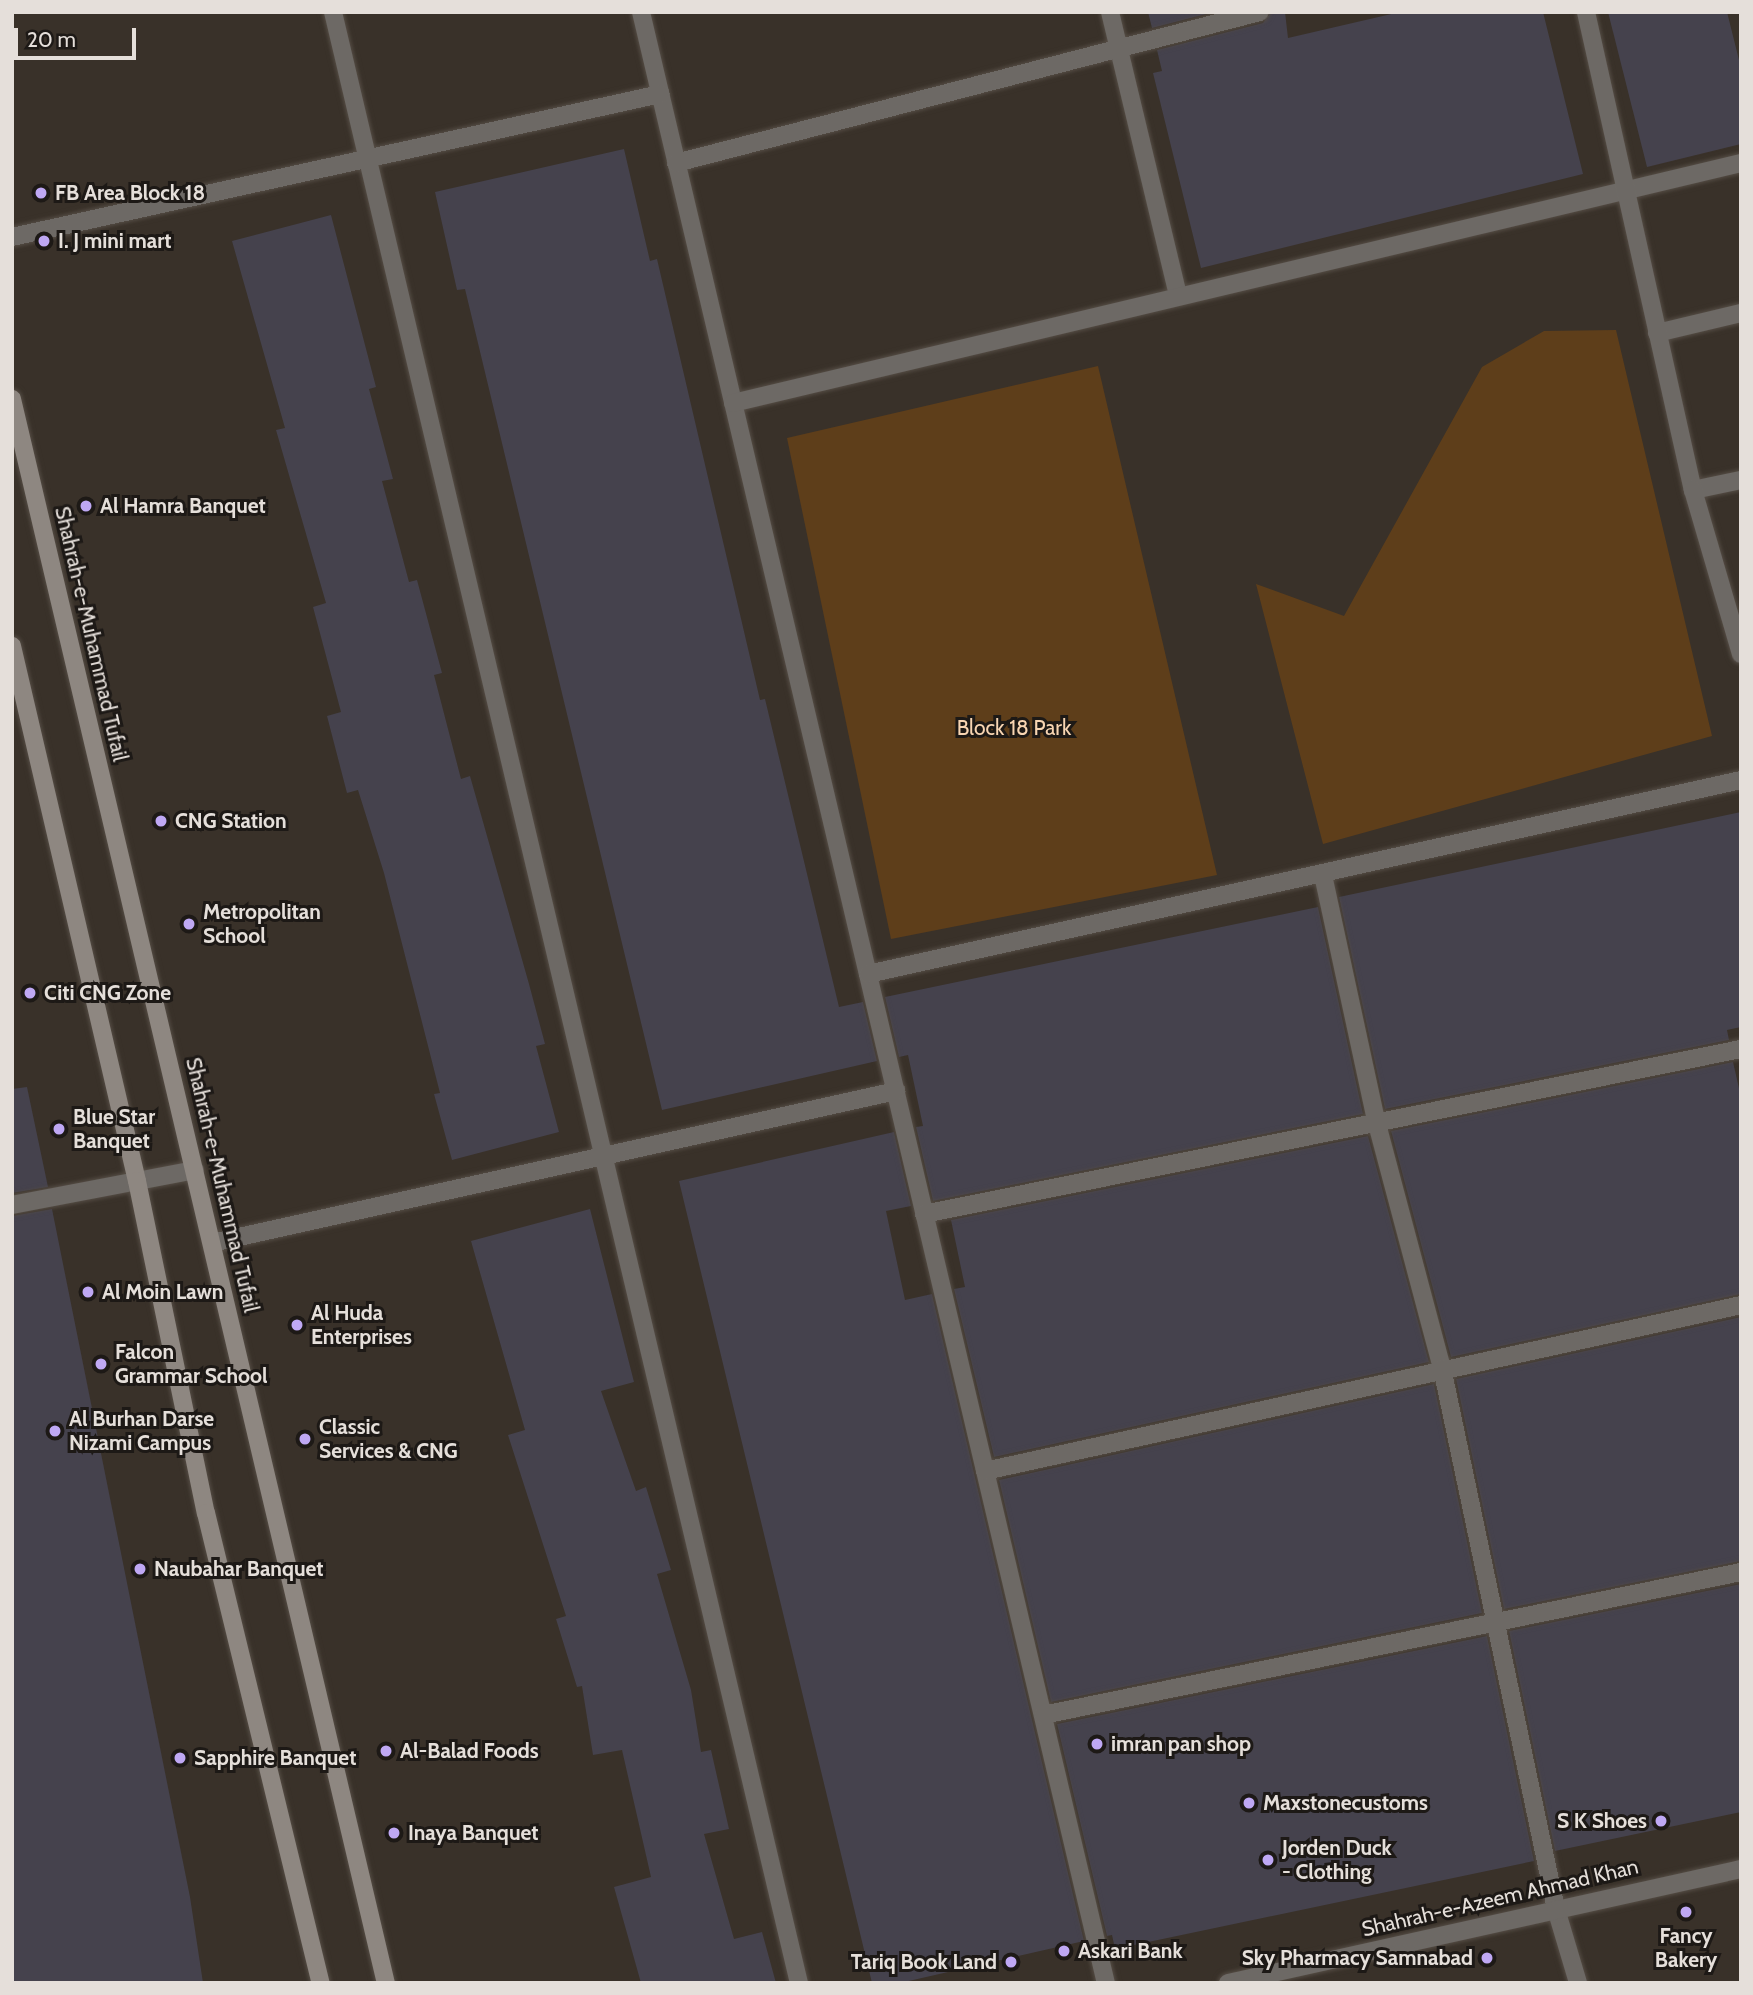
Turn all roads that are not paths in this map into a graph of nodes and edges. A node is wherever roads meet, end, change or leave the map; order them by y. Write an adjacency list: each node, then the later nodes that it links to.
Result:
1 (333, 12): 8 (street)
2 (641, 12): 7 (street)
3 (1110, 12): 6 (street)
4 (1260, 12): 6 (street)
5 (1586, 12): 11 (street)
6 (1118, 46): 9 (street); 13 (street)
7 (660, 94): 8 (street); 9 (street)
8 (369, 161): 12 (street); 28 (street)
9 (676, 163): 17 (street)
10 (1741, 163): 11 (street)
11 (1623, 189): 13 (street); 15 (street)
12 (12, 237)
13 (1178, 296): 17 (street)
14 (1741, 313): 15 (street)
15 (1657, 333): 19 (street)
16 (12, 399): 29 (main road, Shahrah-e-Muhammad Tufail)
17 (733, 403): 24 (street)
18 (1741, 480): 19 (street)
19 (1693, 490): 21 (street)
20 (12, 646): 30 (main road)
21 (1741, 654)
22 (1741, 780): 23 (street)
23 (1322, 876): 24 (street); 27 (street)
24 (868, 974): 26 (street)
25 (1741, 1049): 27 (street)
26 (896, 1091): 28 (street); 32 (street)
27 (1377, 1124): 32 (street); 35 (street)
28 (605, 1153): 33 (street); 44 (street)
29 (195, 1170): 30 (street); 33 (main road, Shahrah-e-Muhammad Tufail)
30 (137, 1181): 31 (street); 42 (main road)
31 (12, 1205)
32 (924, 1214): 36 (street)
33 (212, 1243): 43 (main road, Shahrah-e-Muhammad Tufail)
34 (1741, 1305): 35 (street)
35 (1441, 1368): 36 (street); 38 (street)
36 (985, 1471): 39 (street)
37 (1741, 1572): 38 (street)
38 (1496, 1625): 39 (street); 41 (street)
39 (1043, 1715): 45 (street)
40 (1741, 1869): 41 (street, Shahrah-e-Azeem Ahmad Khan)
41 (1556, 1909): 46 (street, Shahrah-e-Azeem Ahmad Khan); 47 (street)
42 (321, 1983)
43 (386, 1983)
44 (799, 1983)
45 (1106, 1983)
46 (1228, 1983)
47 (1578, 1983)

